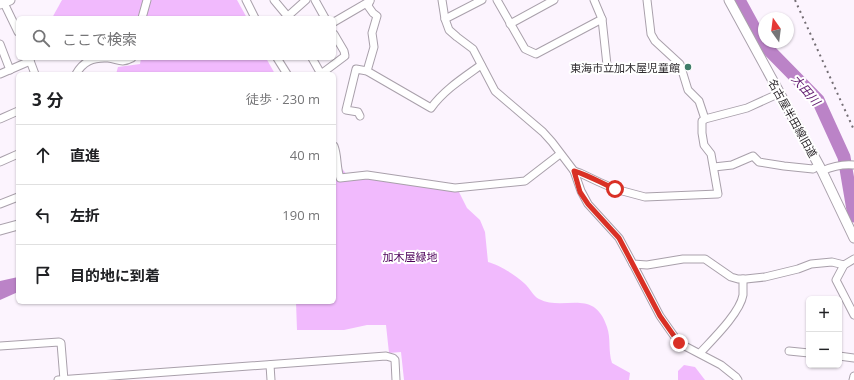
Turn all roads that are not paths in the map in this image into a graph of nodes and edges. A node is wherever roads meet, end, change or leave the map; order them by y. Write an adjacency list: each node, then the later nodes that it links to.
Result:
1 (148, 0): 15 (street)
2 (246, 0): 16 (street)
3 (274, 0): 17 (street)
4 (306, 0): 18 (street)
5 (315, 0): 19 (street)
6 (370, 0): 22 (street); 37 (street)
7 (442, 0): 20 (street)
8 (482, 0): 20 (street)
9 (497, 0): 23 (street)
10 (554, 0): 23 (street)
11 (594, 0): 21 (street)
12 (647, 0): 48 (street)
13 (729, 0): 44 (street, 名古屋半田線旧道)
14 (5, 2): 24 (street)
15 (143, 16)
16 (255, 16)
17 (287, 16)
18 (289, 16)
19 (324, 16)
20 (445, 19): 34 (street)
21 (602, 19): 23 (street); 35 (street)
22 (336, 21)
23 (510, 24)
24 (16, 27)
25 (336, 37): 42 (street)
26 (0, 44): 36 (street)
27 (28, 60): 36 (street)
28 (30, 60): 38 (street)
29 (92, 60): 39 (street)
30 (115, 60): 31 (street)
31 (128, 60)
32 (279, 60): 40 (street)
33 (313, 60): 41 (street)
34 (481, 65): 37 (street); 50 (street)
35 (607, 65)
36 (10, 70): 43 (street)
37 (366, 71): 46 (street)
38 (34, 72)
39 (77, 72)
40 (286, 72)
41 (320, 72)
42 (324, 72)
43 (0, 74)
44 (780, 93): 48 (street); 55 (street, 名古屋半田線旧道)
45 (16, 112): 47 (street)
46 (360, 116)
47 (0, 118)
48 (705, 119): 54 (street)
49 (336, 151): 50 (street)
50 (560, 154): 56 (street)
51 (16, 155): 52 (street)
52 (0, 162)
53 (853, 165): 55 (street)
54 (714, 167): 55 (street); 56 (street)
55 (821, 168): 61 (street, 名古屋半田線旧道)
56 (574, 171): 63 (street)
57 (16, 198): 58 (street)
58 (0, 204)
59 (16, 226): 60 (street)
60 (0, 230)
61 (854, 238)
62 (854, 259): 64 (street)
63 (633, 264): 65 (street); 69 (street)
64 (844, 265): 65 (street); 66 (street)
65 (743, 279): 69 (street)
66 (854, 315)
67 (0, 346): 77 (street)
68 (789, 351): 70 (street)
69 (700, 353): 80 (street)
70 (806, 353)
71 (842, 356): 72 (street)
72 (854, 358)
73 (270, 365): 75 (street); 78 (street); 79 (street)
74 (854, 376): 81 (street)
75 (167, 377): 77 (street)
76 (58, 380): 77 (street)
77 (64, 380)
78 (271, 380)
79 (396, 380)
80 (738, 380)
81 (853, 380)

